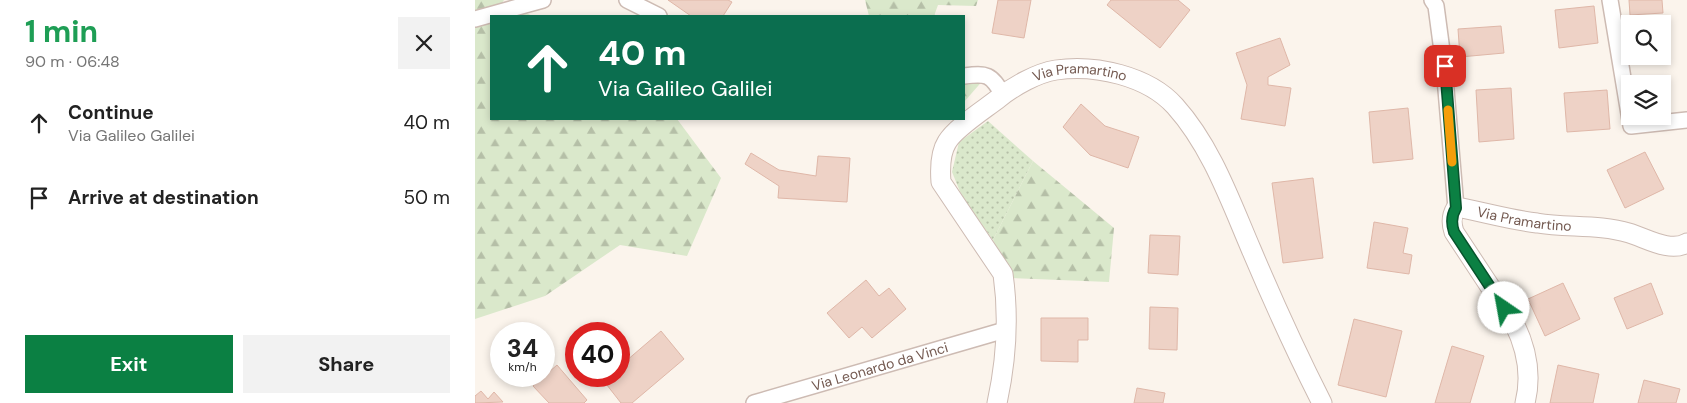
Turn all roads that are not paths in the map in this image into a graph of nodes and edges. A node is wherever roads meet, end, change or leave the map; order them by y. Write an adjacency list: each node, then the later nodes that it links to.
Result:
1 (543, 0): 6 (street)
2 (627, 0): 5 (street)
3 (1432, 0): 10 (street)
4 (1610, 0): 9 (street)
5 (657, 15)
6 (475, 19)
7 (965, 76): 8 (street)
8 (1003, 94): 12 (street, Via Pramartino); 15 (street, Via Pramartino)
9 (1687, 120)
10 (1456, 208): 11 (street, Via Pramartino); 16 (street)
11 (1687, 242)
12 (1005, 330): 13 (street, Via Leonardo da Vinci); 14 (street, Via Pramartino)
13 (754, 403)
14 (997, 403)
15 (1322, 403)
16 (1525, 403)

